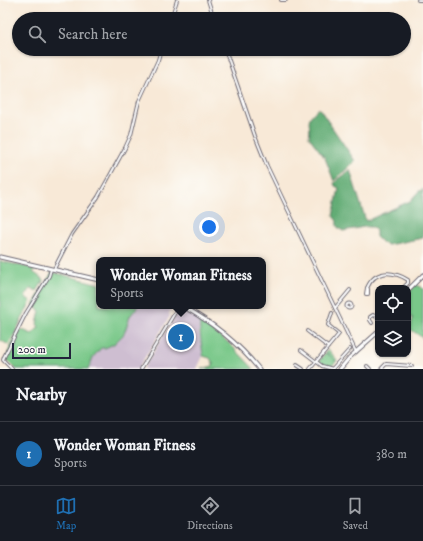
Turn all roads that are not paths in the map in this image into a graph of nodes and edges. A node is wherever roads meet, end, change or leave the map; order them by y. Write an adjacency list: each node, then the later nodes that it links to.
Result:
1 (177, 0): 7 (street)
2 (208, 0): 8 (street)
3 (281, 0): 4 (street)
4 (286, 0)
5 (418, 0): 6 (street)
6 (423, 0)
7 (173, 12)
8 (212, 12)
9 (159, 56): 12 (street)
10 (227, 56): 21 (street)
11 (0, 257): 12 (main road)
12 (53, 269): 14 (main road); 38 (street)
13 (423, 275): 16 (main road)
14 (96, 279)
15 (406, 285): 17 (street)
16 (411, 287)
17 (366, 288)
18 (350, 290): 19 (street)
19 (342, 300): 20 (street); 21 (street)
20 (347, 304)
21 (335, 308): 32 (street)
22 (176, 309): 39 (street)
23 (187, 309): 40 (main road)
24 (332, 313): 29 (street)
25 (375, 316): 26 (street)
26 (372, 323)
27 (307, 331): 29 (street)
28 (375, 335): 32 (main road)
29 (328, 347): 33 (street)
30 (350, 349): 43 (street)
31 (301, 350): 33 (street)
32 (356, 352): 44 (main road)
33 (317, 362): 42 (street); 43 (street)
34 (297, 365): 41 (street)
35 (400, 365): 37 (street); 46 (street); 47 (street)
36 (367, 366): 45 (street)
37 (412, 366)
38 (12, 369)
39 (141, 369)
40 (259, 369)
41 (303, 369)
42 (310, 369)
43 (333, 369)
44 (340, 369)
45 (370, 369)
46 (381, 369)
47 (398, 369)

